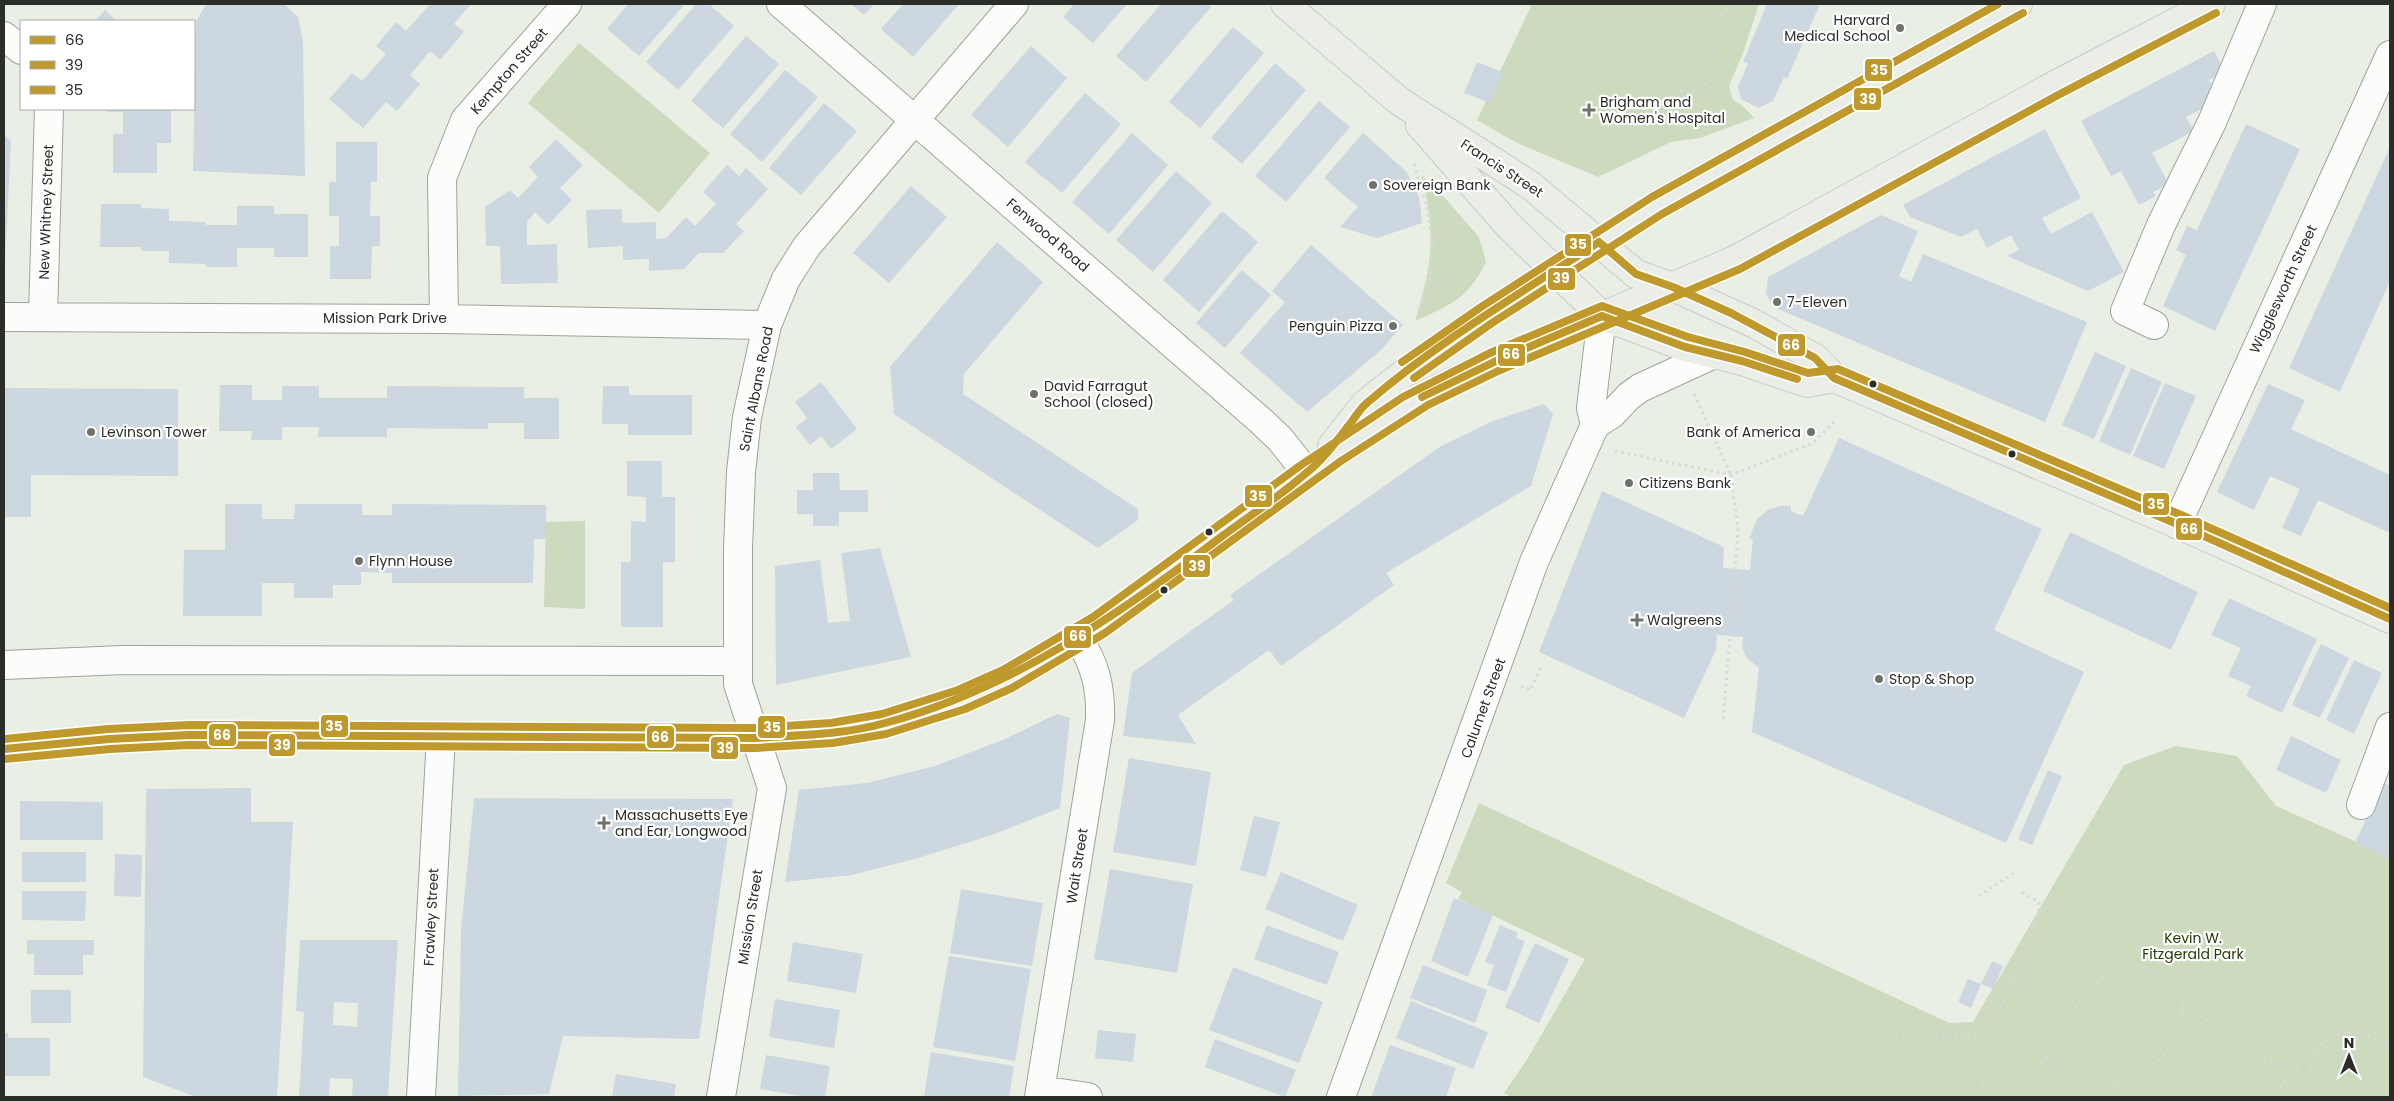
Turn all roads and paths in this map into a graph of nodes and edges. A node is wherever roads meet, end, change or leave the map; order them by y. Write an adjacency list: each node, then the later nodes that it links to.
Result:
1 (567, 4): 28 (street, Kempton Street)
2 (781, 4): 15 (street, Fenwood Road)
3 (1014, 4): 15 (street, Saint Albans Road)
4 (1285, 4): 13 (main road, Francis Street)
5 (1730, 4): 12 (path)
6 (2018, 4): 19 (main road)
7 (2211, 4): 22 (main road)
8 (2262, 4): 30 (street)
9 (4, 36): 10 (street)
10 (20, 49)
11 (2390, 55): 39 (street, Wigglesworth Street)
12 (1661, 87)
13 (1399, 101): 19 (main road, Francis Street); 20 (main road, Francis Street)
14 (49, 110): 24 (street, New Whitney Street)
15 (914, 118): 29 (street, Saint Albans Road); 37 (street, Fenwood Road)
16 (1414, 164): 18 (path)
17 (1466, 220): 18 (path)
18 (1431, 235): 21 (path)
19 (1599, 242): 20 (main road); 22 (main road, Francis Street)
20 (1556, 270): 26 (main road, Francis Street); 37 (main road)
21 (1429, 279): 23 (path); 25 (path)
22 (1673, 287): 26 (main road); 32 (main road, Francis Street)
23 (1461, 295)
24 (43, 316): 27 (street, Mission Park Drive); 28 (street, Mission Park Drive)
25 (1418, 316)
26 (1602, 316): 31 (main road); 35 (street); 37 (main road)
27 (4, 317)
28 (444, 319): 29 (street, Mission Park Drive)
29 (767, 325): 42 (street, Saint Albans Road)
30 (2154, 325)
31 (1714, 354): 32 (main road); 35 (street)
32 (1834, 378): 39 (main road)
33 (1692, 389): 38 (path)
34 (1836, 420): 38 (path)
35 (1595, 425): 64 (street, Calumet Street)
36 (1610, 450): 38 (path)
37 (1307, 472): 41 (main road)
38 (1731, 475): 46 (path)
39 (2177, 524): 40 (main road)
40 (2390, 619)
41 (1078, 639): 49 (main road); 60 (street, Wait Street)
42 (738, 661): 44 (street); 49 (street, Saint Albans Road)
43 (1542, 664): 45 (path)
44 (4, 665)
45 (1531, 690)
46 (1723, 722)
47 (2390, 727): 51 (street)
48 (441, 737): 49 (main road); 50 (main road); 61 (street, Frawley Street)
49 (755, 738): 62 (street, Mission Street)
50 (4, 749)
51 (2361, 805)
52 (2014, 873): 54 (path)
53 (2021, 892): 56 (path)
54 (1979, 896)
55 (2183, 1006): 59 (path); 67 (path); 68 (path)
56 (1967, 1037): 65 (path); 66 (path)
57 (2390, 1045): 58 (path)
58 (2314, 1050): 59 (path); 70 (path)
59 (2298, 1067): 69 (path)
60 (1040, 1094): 63 (street)
61 (421, 1097)
62 (721, 1097)
63 (1088, 1097)
64 (1340, 1097)
65 (1842, 1097)
66 (1987, 1097)
67 (2022, 1097)
68 (2099, 1097)
69 (2271, 1097)
70 (2311, 1097)

